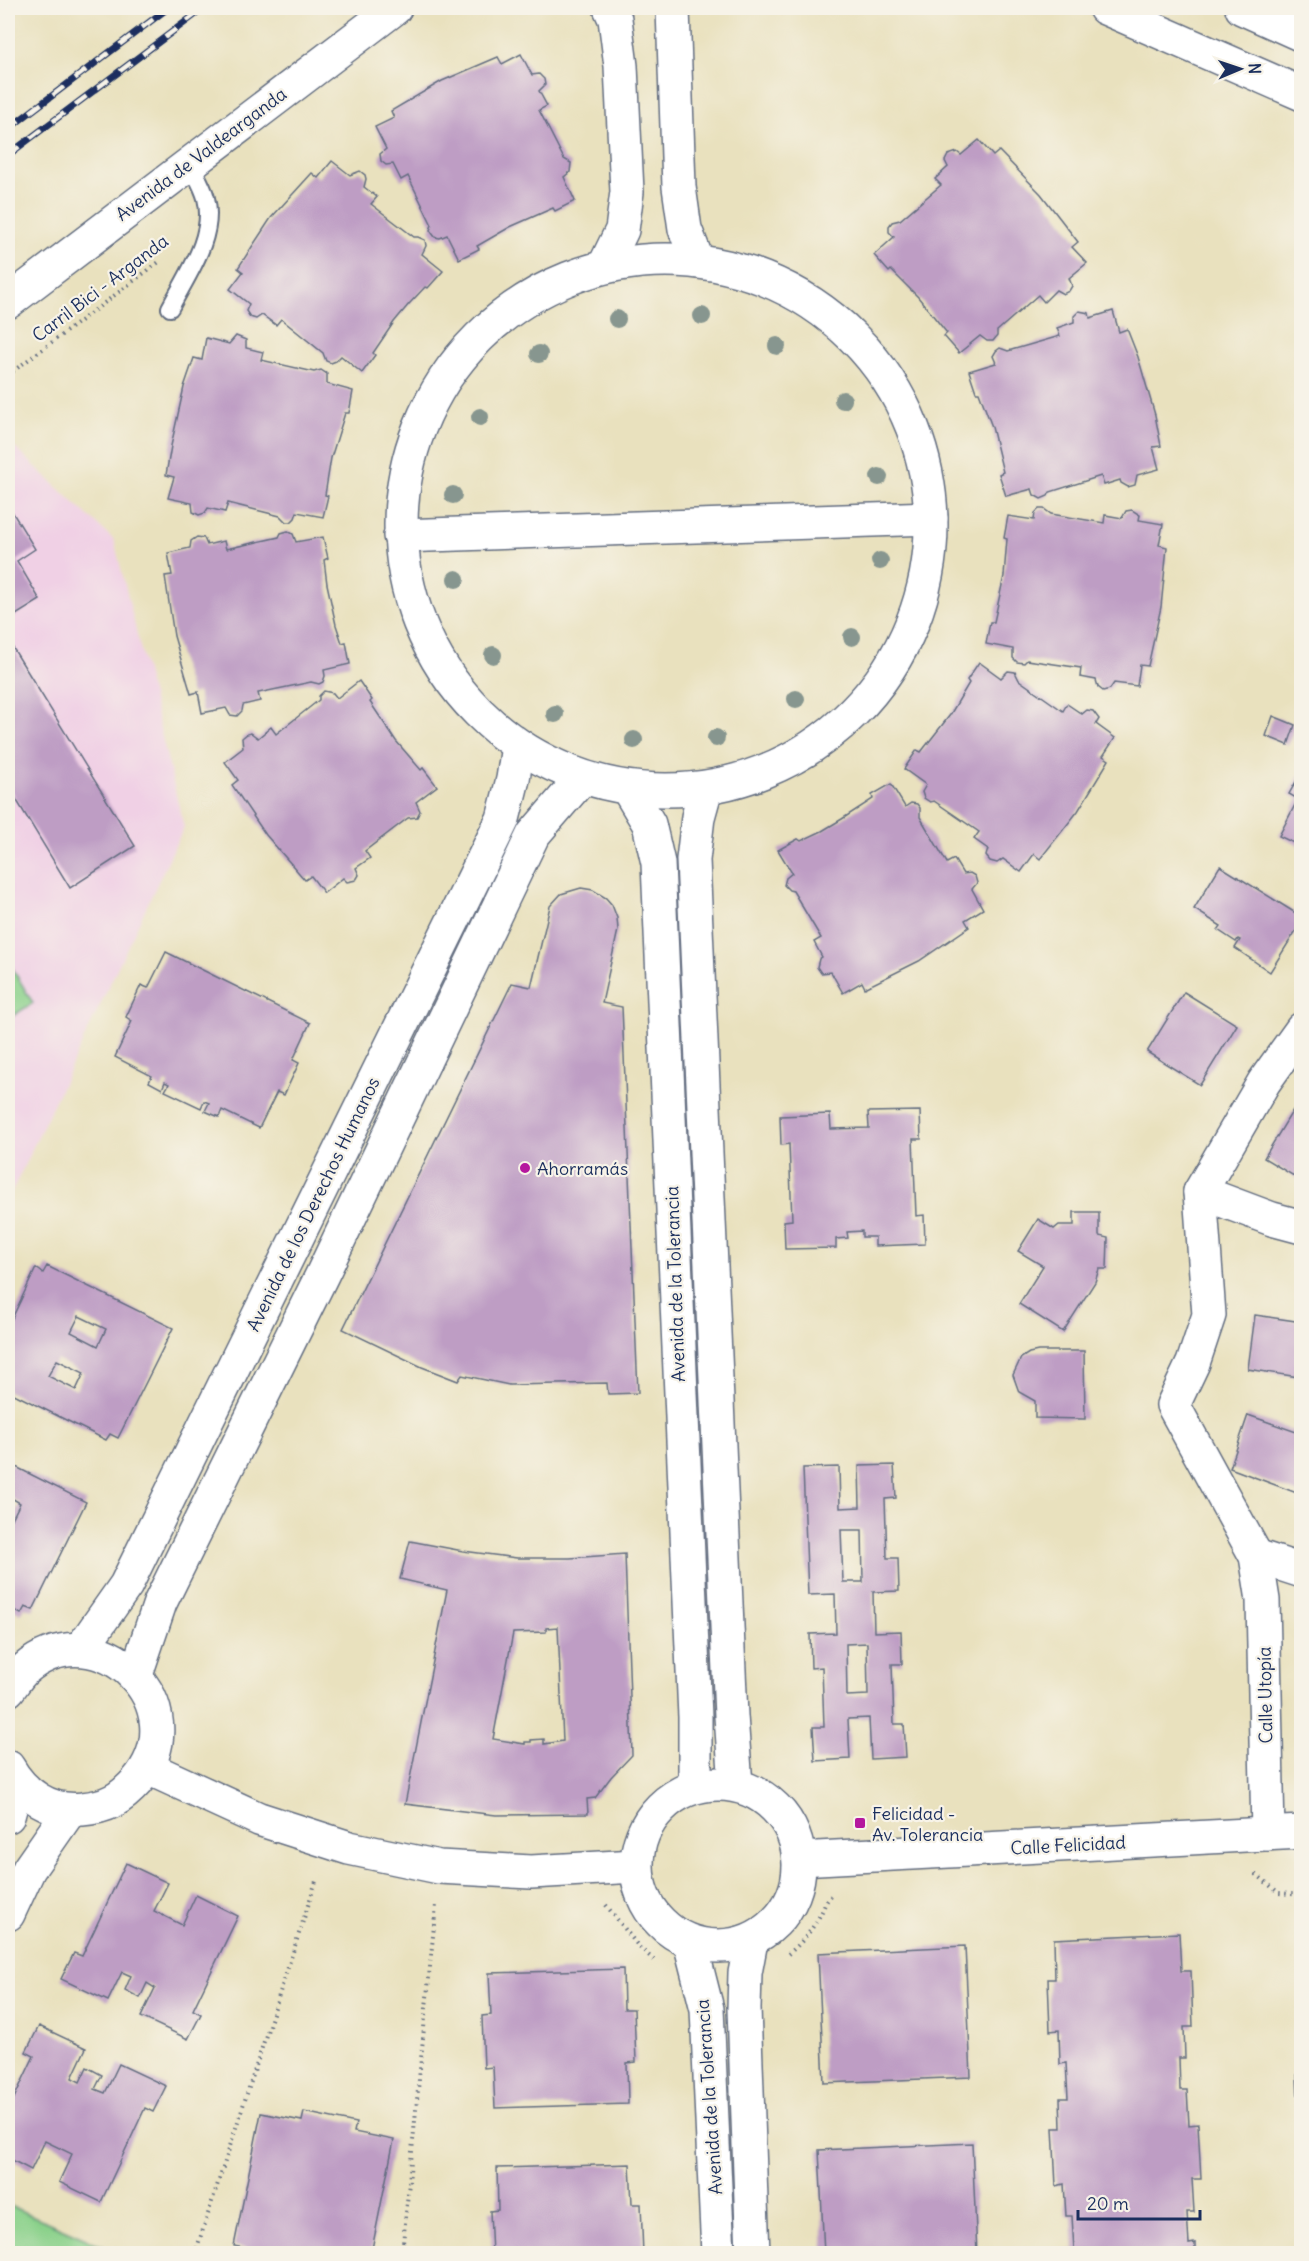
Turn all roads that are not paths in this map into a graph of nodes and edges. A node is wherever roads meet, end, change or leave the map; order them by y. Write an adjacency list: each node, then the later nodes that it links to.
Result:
1 (395, 8): 8 (street, Avenida de Valdearganda)
2 (610, 8): 10 (street)
3 (673, 8): 9 (street)
4 (1105, 8): 7 (street)
5 (1242, 8): 6 (street)
6 (1302, 35)
7 (1302, 94)
8 (190, 163): 11 (street, Avenida de Valdearganda); 12 (lane)
9 (697, 260): 10 (street); 13 (street)
10 (605, 265): 14 (street)
11 (8, 302)
12 (170, 308)
13 (931, 518): 14 (street); 17 (street)
14 (400, 536): 15 (street)
15 (518, 746): 16 (street); 24 (street, Avenida de los Derechos Humanos)
16 (582, 777): 18 (street); 25 (street)
17 (706, 788): 18 (street); 30 (street, Avenida de la Tolerancia)
18 (628, 789): 29 (street, Avenida de la Tolerancia)
19 (1302, 1029): 20 (street)
20 (1200, 1192): 21 (street); 22 (street, Calle Utopía)
21 (1302, 1227)
22 (1256, 1557): 23 (street); 34 (street, Calle Utopía)
23 (1302, 1571)
24 (81, 1649): 25 (street); 26 (street)
25 (136, 1674): 27 (street)
26 (8, 1690)
27 (148, 1768): 31 (street); 36 (street)
28 (12, 1775): 31 (street); 32 (street)
29 (695, 1785): 30 (street); 36 (street)
30 (736, 1785): 35 (street)
31 (70, 1810): 37 (street)
32 (8, 1816)
33 (1302, 1832): 34 (street, Calle Felicidad)
34 (1268, 1834): 35 (street, Calle Felicidad)
35 (800, 1859): 38 (street)
36 (636, 1866): 39 (street)
37 (8, 1914)
38 (751, 1941): 39 (street); 41 (street, Avenida de la Tolerancia)
39 (690, 1942): 40 (street, Avenida de la Tolerancia)
40 (718, 2253)
41 (753, 2253)

